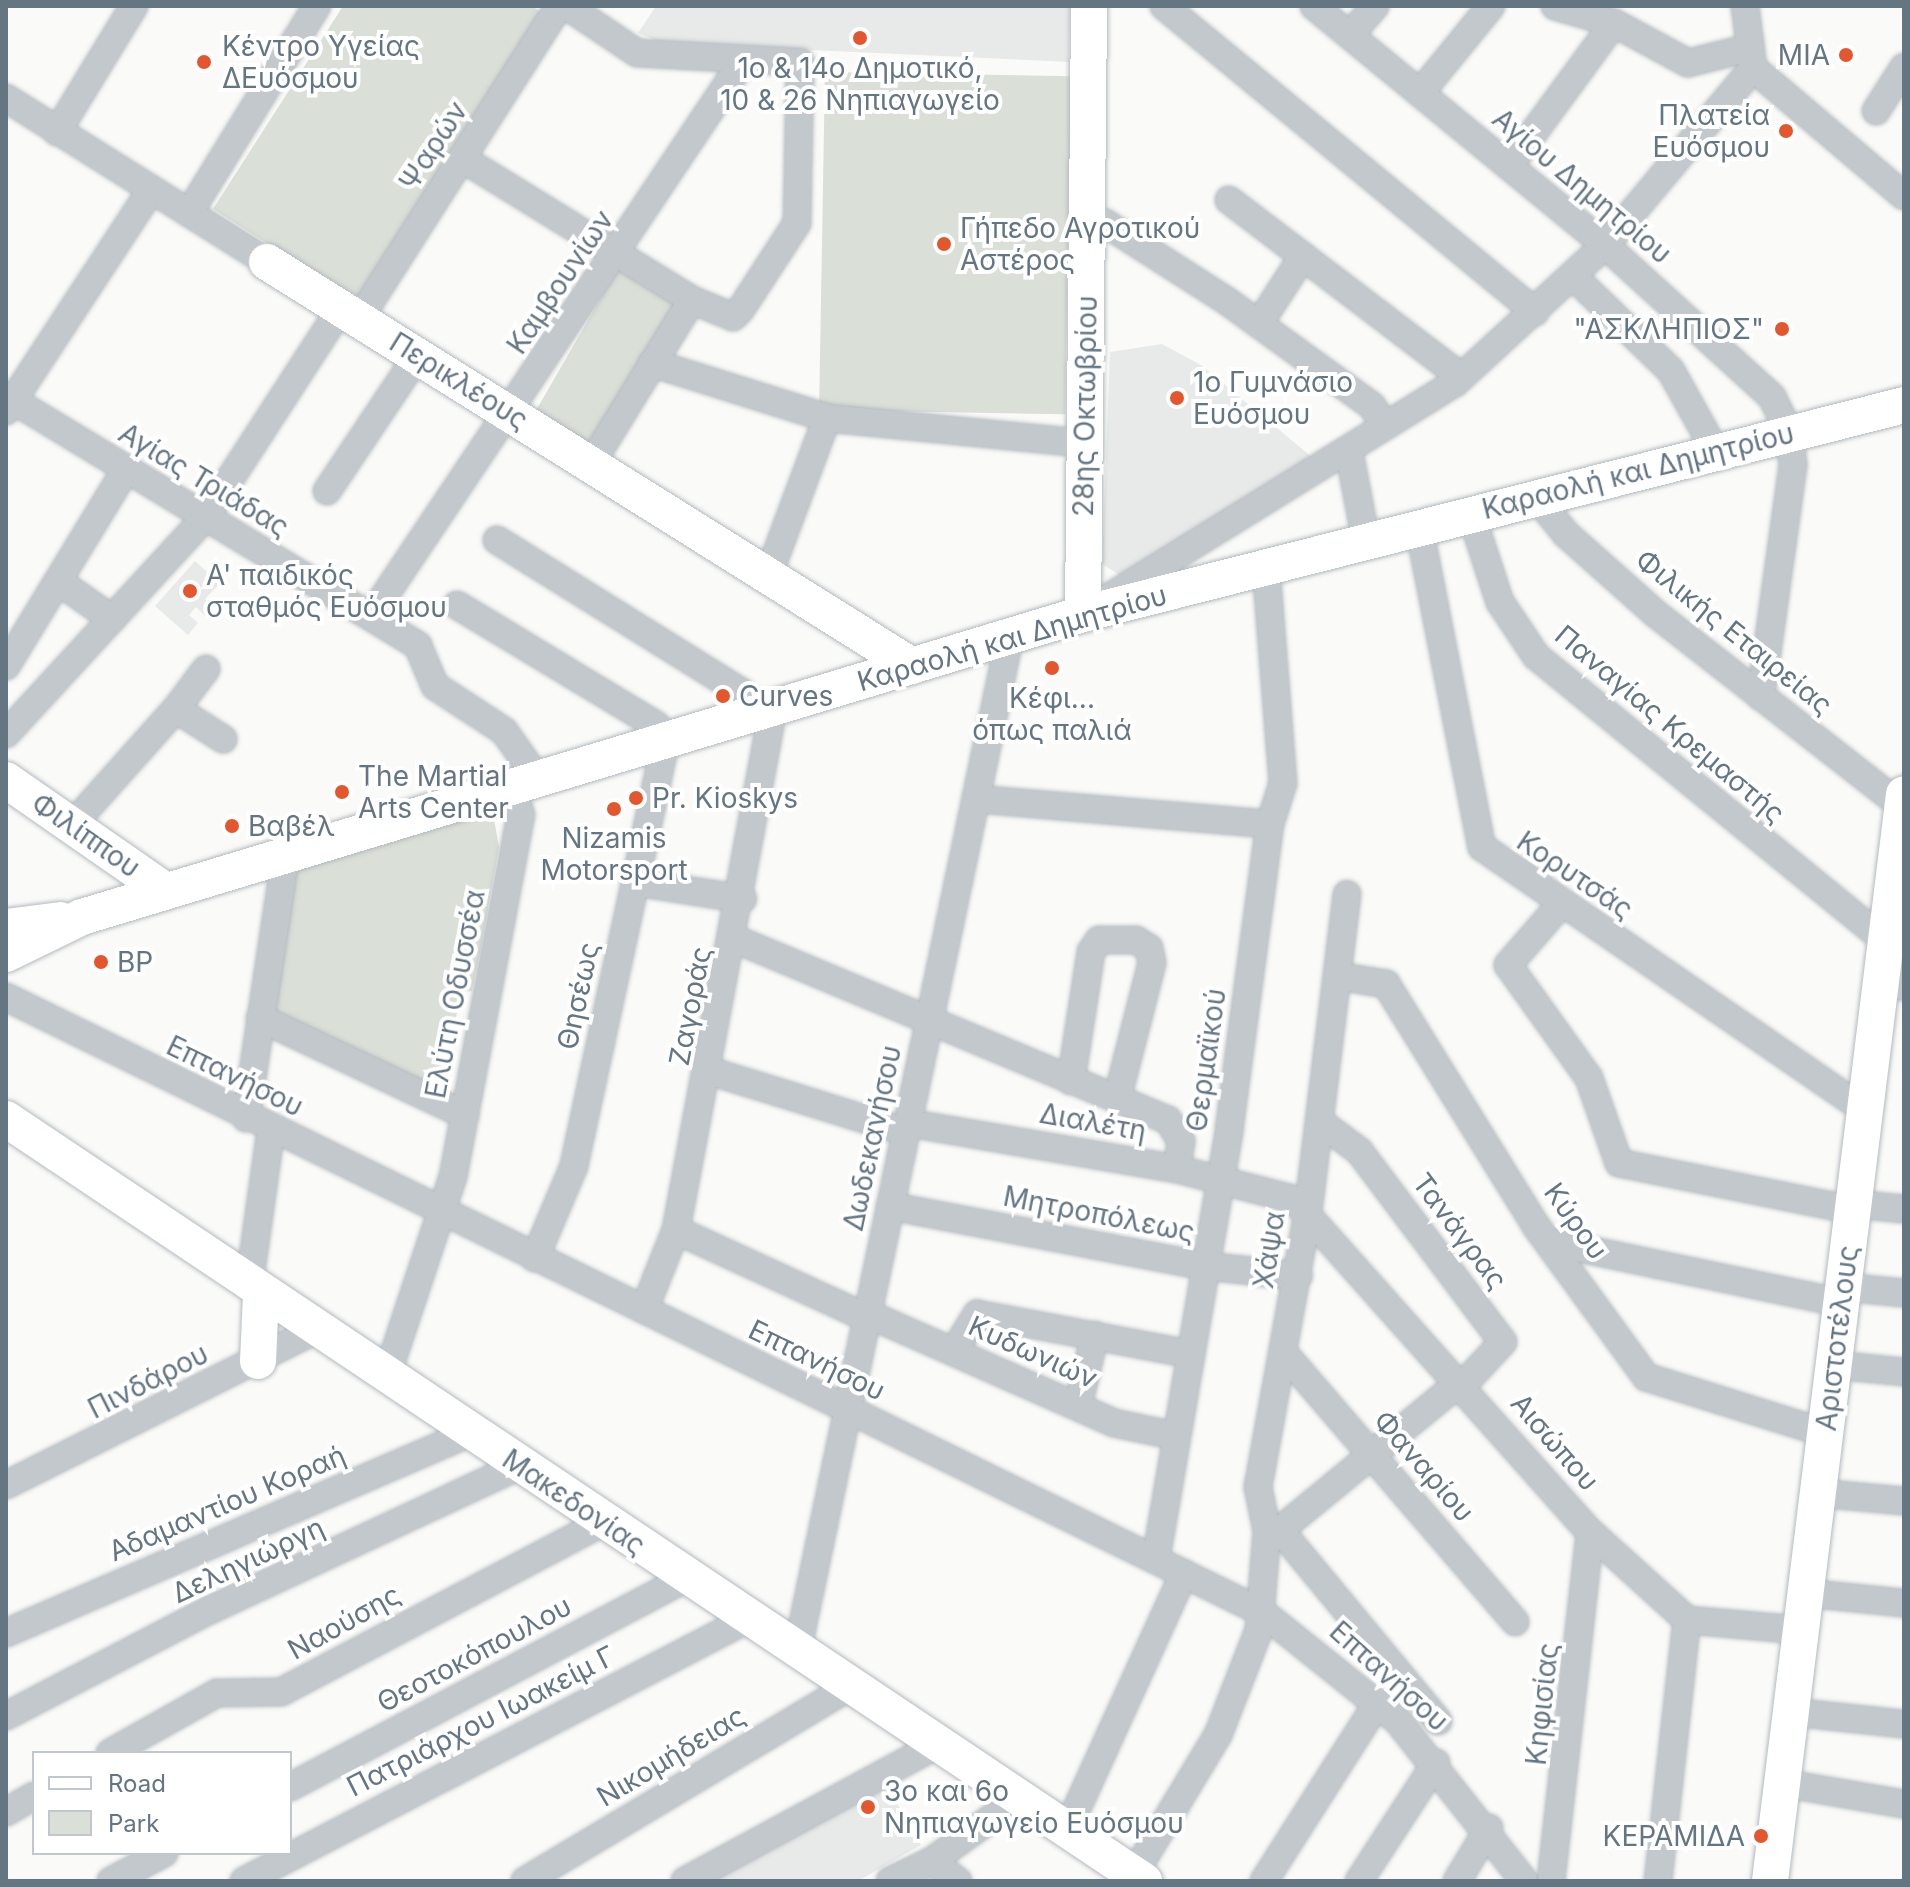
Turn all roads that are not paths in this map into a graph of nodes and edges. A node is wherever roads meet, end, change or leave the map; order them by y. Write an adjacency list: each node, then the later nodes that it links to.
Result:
1 (134, 6): 20 (street)
2 (317, 6): 26 (street)
3 (559, 6): 21 (street, Ψαρών)
4 (567, 6): 15 (street)
5 (1089, 6): 27 (main road, 28ης Οκτωβρίου)
6 (1164, 6): 34 (street)
7 (1314, 6): 13 (street, Αγίου Δημητρίου)
8 (1375, 6): 13 (street)
9 (1491, 6): 17 (street)
10 (1555, 6): 12 (street)
11 (1745, 6): 14 (street)
12 (1614, 23): 14 (street); 22 (street)
13 (1350, 35): 17 (street, Αγίου Δημητρίου)
14 (1751, 58): 24 (street); 28 (street)
15 (743, 61): 29 (street, Καμβουνίων); 33 (street)
16 (1904, 67): 19 (street)
17 (1420, 93): 22 (street, Αγίου Δημητρίου)
18 (6, 98): 20 (street, Περικλέους)
19 (1876, 111)
20 (57, 132): 23 (street, Περικλέους)
21 (463, 159): 29 (street); 35 (street, Ψαρών)
22 (1509, 166): 28 (street, Αγίου Δημητρίου)
23 (151, 190): 26 (street, Περικλέους); 40 (street)
24 (1904, 196)
25 (1229, 200): 30 (street)
26 (189, 213): 31 (street, Περικλέους)
27 (1087, 220): 36 (street); 46 (main road, 28ης Οκτωβρίου)
28 (1605, 245): 32 (street); 45 (street, Αγίου Δημητρίου)
29 (618, 255): 33 (street); 42 (street, Καμβουνίων)
30 (1303, 256): 36 (street); 39 (street)
31 (267, 262): 35 (main road, Περικλέους)
32 (1573, 276): 34 (street); 48 (street)
33 (692, 300): 38 (street)
34 (1535, 312): 39 (street)
35 (350, 314): 37 (main road, Περικλέους); 54 (street, Ψαρών)
36 (1259, 324): 44 (street)
37 (418, 355): 42 (main road, Περικλέους); 51 (street)
38 (652, 363): 43 (street); 49 (street)
39 (1461, 377): 44 (street)
40 (8, 403): 50 (street, Αγίας Τριάδας)
41 (1904, 405): 45 (main road, Καραολή και Δημητρίου)
42 (510, 413): 49 (main road, Περικλέους); 63 (street, Καμβουνίων)
43 (827, 418): 46 (street); 59 (street)
44 (1384, 424): 47 (street)
45 (1789, 432): 48 (main road, Καραολή και Δημητρίου); 69 (street)
46 (1084, 443): 62 (main road, 28ης Οκτωβρίου)
47 (1349, 451): 57 (street); 62 (street)
48 (1716, 452): 52 (main road, Καραολή και Δημητρίου)
49 (591, 464): 59 (main road, Περικλέους)
50 (125, 471): 54 (street, Αγίας Τριάδας); 60 (street)
51 (327, 491)
52 (1536, 497): 53 (main road, Καραολή και Δημητρίου); 69 (street, Φιλικής Εταιρείας)
53 (1471, 514): 55 (main road, Καραολή και Δημητρίου); 91 (street, Παναγίας Κρεμαστής)
54 (204, 519): 63 (street, Αγίας Τριάδας); 64 (street, Ψαρών)
55 (1419, 527): 57 (main road, Καραολή και Δημητρίου); 86 (street, Κορυτσάς)
56 (497, 540): 71 (street)
57 (1366, 541): 58 (main road, Καραολή και Δημητρίου)
58 (1266, 567): 62 (main road, Καραολή και Δημητρίου); 80 (street, Θερμαϊκού)
59 (768, 576): 67 (main road, Περικλέους)
60 (58, 581): 64 (street); 66 (street)
61 (457, 605): 74 (street)
62 (1083, 614): 65 (main road, Καραολή και Δημητρίου)
63 (371, 616): 76 (street, Αγίας Τριάδας)
64 (112, 619): 72 (street, Ψαρών)
65 (1010, 636): 67 (main road, Καραολή και Δημητρίου); 77 (street, Δωδεκανήσου)
66 (6, 666)
67 (912, 666): 71 (main road, Καραολή και Δημητρίου)
68 (206, 669): 70 (street)
69 (1761, 697): 78 (street, Φιλικής Εταιρείας)
70 (176, 709): 73 (street); 79 (street)
71 (764, 711): 74 (main road, Καραολή και Δημητρίου); 85 (street, Ζαγοράς)
72 (6, 734)
73 (223, 739)
74 (666, 740): 76 (main road, Καραολή και Δημητρίου); 82 (street, Θησέως)
75 (6, 780): 79 (main road, Φιλίππου)
76 (525, 783): 81 (main road, Καραολή και Δημητρίου); 100 (street, Ελύτη Οδυσσέα)
77 (976, 799): 80 (street); 94 (street, Δωδεκανήσου)
78 (1903, 800): 91 (main road, Αριστοτέλους)
79 (73, 824): 83 (main road, Φιλίππου)
80 (1270, 824): 107 (street, Θερμαϊκού)
81 (286, 855): 83 (main road, Καραολή και Δημητρίου); 95 (street)
82 (635, 882): 85 (street); 115 (street, Θησέως)
83 (166, 891): 87 (main road, Καραολή και Δημητρίου)
84 (1347, 894): 92 (street, Χάψα)
85 (743, 899): 89 (street, Ζαγοράς)
86 (1561, 904): 99 (street, Κορυτσάς); 109 (street)
87 (82, 917): 88 (main road, Καραολή και Δημητρίου); 90 (main road, Καραολή και Δημητρίου)
88 (6, 927)
89 (735, 939): 94 (street); 96 (street, Ζαγοράς)
90 (6, 954)
91 (1891, 966): 99 (main road, Αριστοτέλους)
92 (1337, 976): 103 (street, Χάψα); 114 (street, Κύρου)
93 (6, 997): 101 (street, Επτανήσου)
94 (930, 1016): 97 (street); 104 (street, Δωδεκανήσου)
95 (260, 1018): 100 (street); 101 (street)
96 (710, 1071): 104 (street, Διαλέτη); 113 (street, Ζαγοράς)
97 (1071, 1081): 98 (street); 98 (street)
98 (1117, 1099): 106 (street)
99 (1865, 1110): 109 (main road, Αριστοτέλους)
100 (465, 1115): 112 (street, Ελύτη Οδυσσέα)
101 (246, 1118): 105 (street, Επτανήσου)
102 (6, 1119): 118 (main road, Μακεδονίας)
103 (1320, 1122): 111 (street, Χάψα); 132 (street, Τανάγρας)
104 (907, 1127): 106 (street, Διαλέτη); 108 (street, Δωδεκανήσου)
105 (271, 1130): 112 (street, Επτανήσου); 118 (street)
106 (1177, 1169): 107 (street, Διαλέτη)
107 (1221, 1178): 111 (street, Διαλέτη); 116 (street, Θερμαϊκού)
108 (890, 1206): 116 (street, Μητροπόλεως); 122 (street, Δωδεκανήσου)
109 (1853, 1207): 110 (street); 120 (main road, Αριστοτέλους)
110 (1904, 1209)
111 (1308, 1212): 117 (street, Χάψα); 132 (street, Αισώπου)
112 (441, 1213): 115 (street, Επτανήσου); 131 (street, Ελύτη Οδυσσέα)
113 (676, 1230): 121 (street, Ζαγοράς); 122 (street, Κυδωνιών)
114 (1555, 1243): 120 (street); 136 (street, Κύρου)
115 (535, 1258): 121 (street, Επτανήσου)
116 (1205, 1266): 117 (street, Μητροπόλεως); 127 (street, Θερμαϊκού)
117 (1298, 1276): 126 (street, Χάψα)
118 (255, 1290): 123 (main road, Μακεδονίας); 128 (main road)
119 (1904, 1293): 120 (street)
120 (1842, 1295): 129 (main road, Αριστοτέλους)
121 (644, 1310): 134 (street, Επτανήσου)
122 (868, 1316): 125 (street, Κυδωνιών); 134 (street, Δωδεκανήσου)
123 (316, 1330): 128 (street, Πινδάρου); 131 (main road, Μακεδονίας)
124 (1095, 1335): 125 (street); 127 (street); 133 (street)
125 (954, 1351): 133 (street, Κυδωνιών)
126 (1283, 1352): 138 (street, Φαναρίου); 144 (street, Χάψα)
127 (1190, 1354): 137 (street, Θερμαϊκού)
128 (258, 1361): 140 (street, Πινδάρου)
129 (1833, 1365): 130 (street); 136 (main road, Αριστοτέλους)
130 (1904, 1372)
131 (386, 1378): 135 (main road, Μακεδονίας)
132 (1462, 1384): 138 (street, Τανάγρας); 145 (street, Αισώπου)
133 (1078, 1406): 137 (street, Κυδωνιών)
134 (847, 1411): 146 (street, Επτανήσου); 157 (street, Δωδεκανήσου)
135 (472, 1432): 139 (main road, Μακεδονίας); 156 (street, Αδαμαντίου Κοραή)
136 (1825, 1433): 141 (main road, Αριστοτέλους)
137 (1176, 1436): 146 (street, Θερμαϊκού)
138 (1372, 1454): 144 (street, Τανάγρας); 154 (street, Φαναρίου)
139 (519, 1466): 143 (main road, Μακεδονίας); 161 (street, Δεληγιώργη)
140 (6, 1485)
141 (1817, 1493): 142 (street); 149 (main road, Αριστοτέλους)
142 (1904, 1501)
143 (603, 1522): 148 (main road, Μακεδονίας); 165 (street, Ναούσης)
144 (1273, 1530): 151 (street, Χάψα); 162 (street)
145 (1590, 1532): 153 (street, Αισώπου); 189 (street, Κηφισίας)
146 (1156, 1559): 147 (street, Επτανήσου)
147 (1184, 1573): 151 (street, Επτανήσου); 174 (street)
148 (687, 1578): 152 (main road, Μακεδονίας); 168 (street, Θεοτοκόπουλου)
149 (1805, 1593): 150 (street); 155 (main road, Αριστοτέλους)
150 (1904, 1603)
151 (1262, 1612): 159 (street, Επτανήσου); 178 (street, Χάψα)
152 (748, 1619): 157 (main road, Μακεδονίας); 180 (street, Πατριάρχου Ιωακείμ Γ)
153 (1687, 1620): 155 (street); 190 (street)
154 (1515, 1622)
155 (1801, 1630): 160 (main road, Αριστοτέλους)
156 (6, 1633)
157 (797, 1652): 158 (main road, Μακεδονίας)
158 (849, 1687): 164 (main road, Μακεδονίας); 177 (street, Νικομήδειας)
159 (1378, 1702): 166 (street, Επτανήσου); 185 (street)
160 (1791, 1712): 163 (street); 167 (main road, Αριστοτέλους)
161 (6, 1716)
162 (1438, 1721)
163 (1904, 1724)
164 (937, 1745): 170 (main road, Μακεδονίας); 182 (street)
165 (114, 1751)
166 (1436, 1763): 173 (street, Επτανήσου); 186 (street)
167 (1782, 1783): 171 (street); 191 (main road, Αριστοτέλους)
168 (292, 1786)
169 (32, 1797): 172 (street)
170 (1018, 1799): 174 (main road, Μακεδονίας); 176 (street)
171 (1904, 1804)
172 (6, 1812)
173 (1489, 1828): 187 (street); 188 (street, Επτανήσου)
174 (1067, 1830): 178 (main road, Μακεδονίας)
175 (160, 1855): 179 (street)
176 (932, 1861): 183 (street); 184 (street)
177 (552, 1874): 181 (street, Νικομήδειας)
178 (1139, 1878)
179 (111, 1881)
180 (244, 1881)
181 (525, 1881)
182 (685, 1881)
183 (890, 1881)
184 (958, 1881)
185 (1264, 1881)
186 (1359, 1881)
187 (1457, 1881)
188 (1524, 1881)
189 (1551, 1881)
190 (1658, 1881)
191 (1770, 1881)

